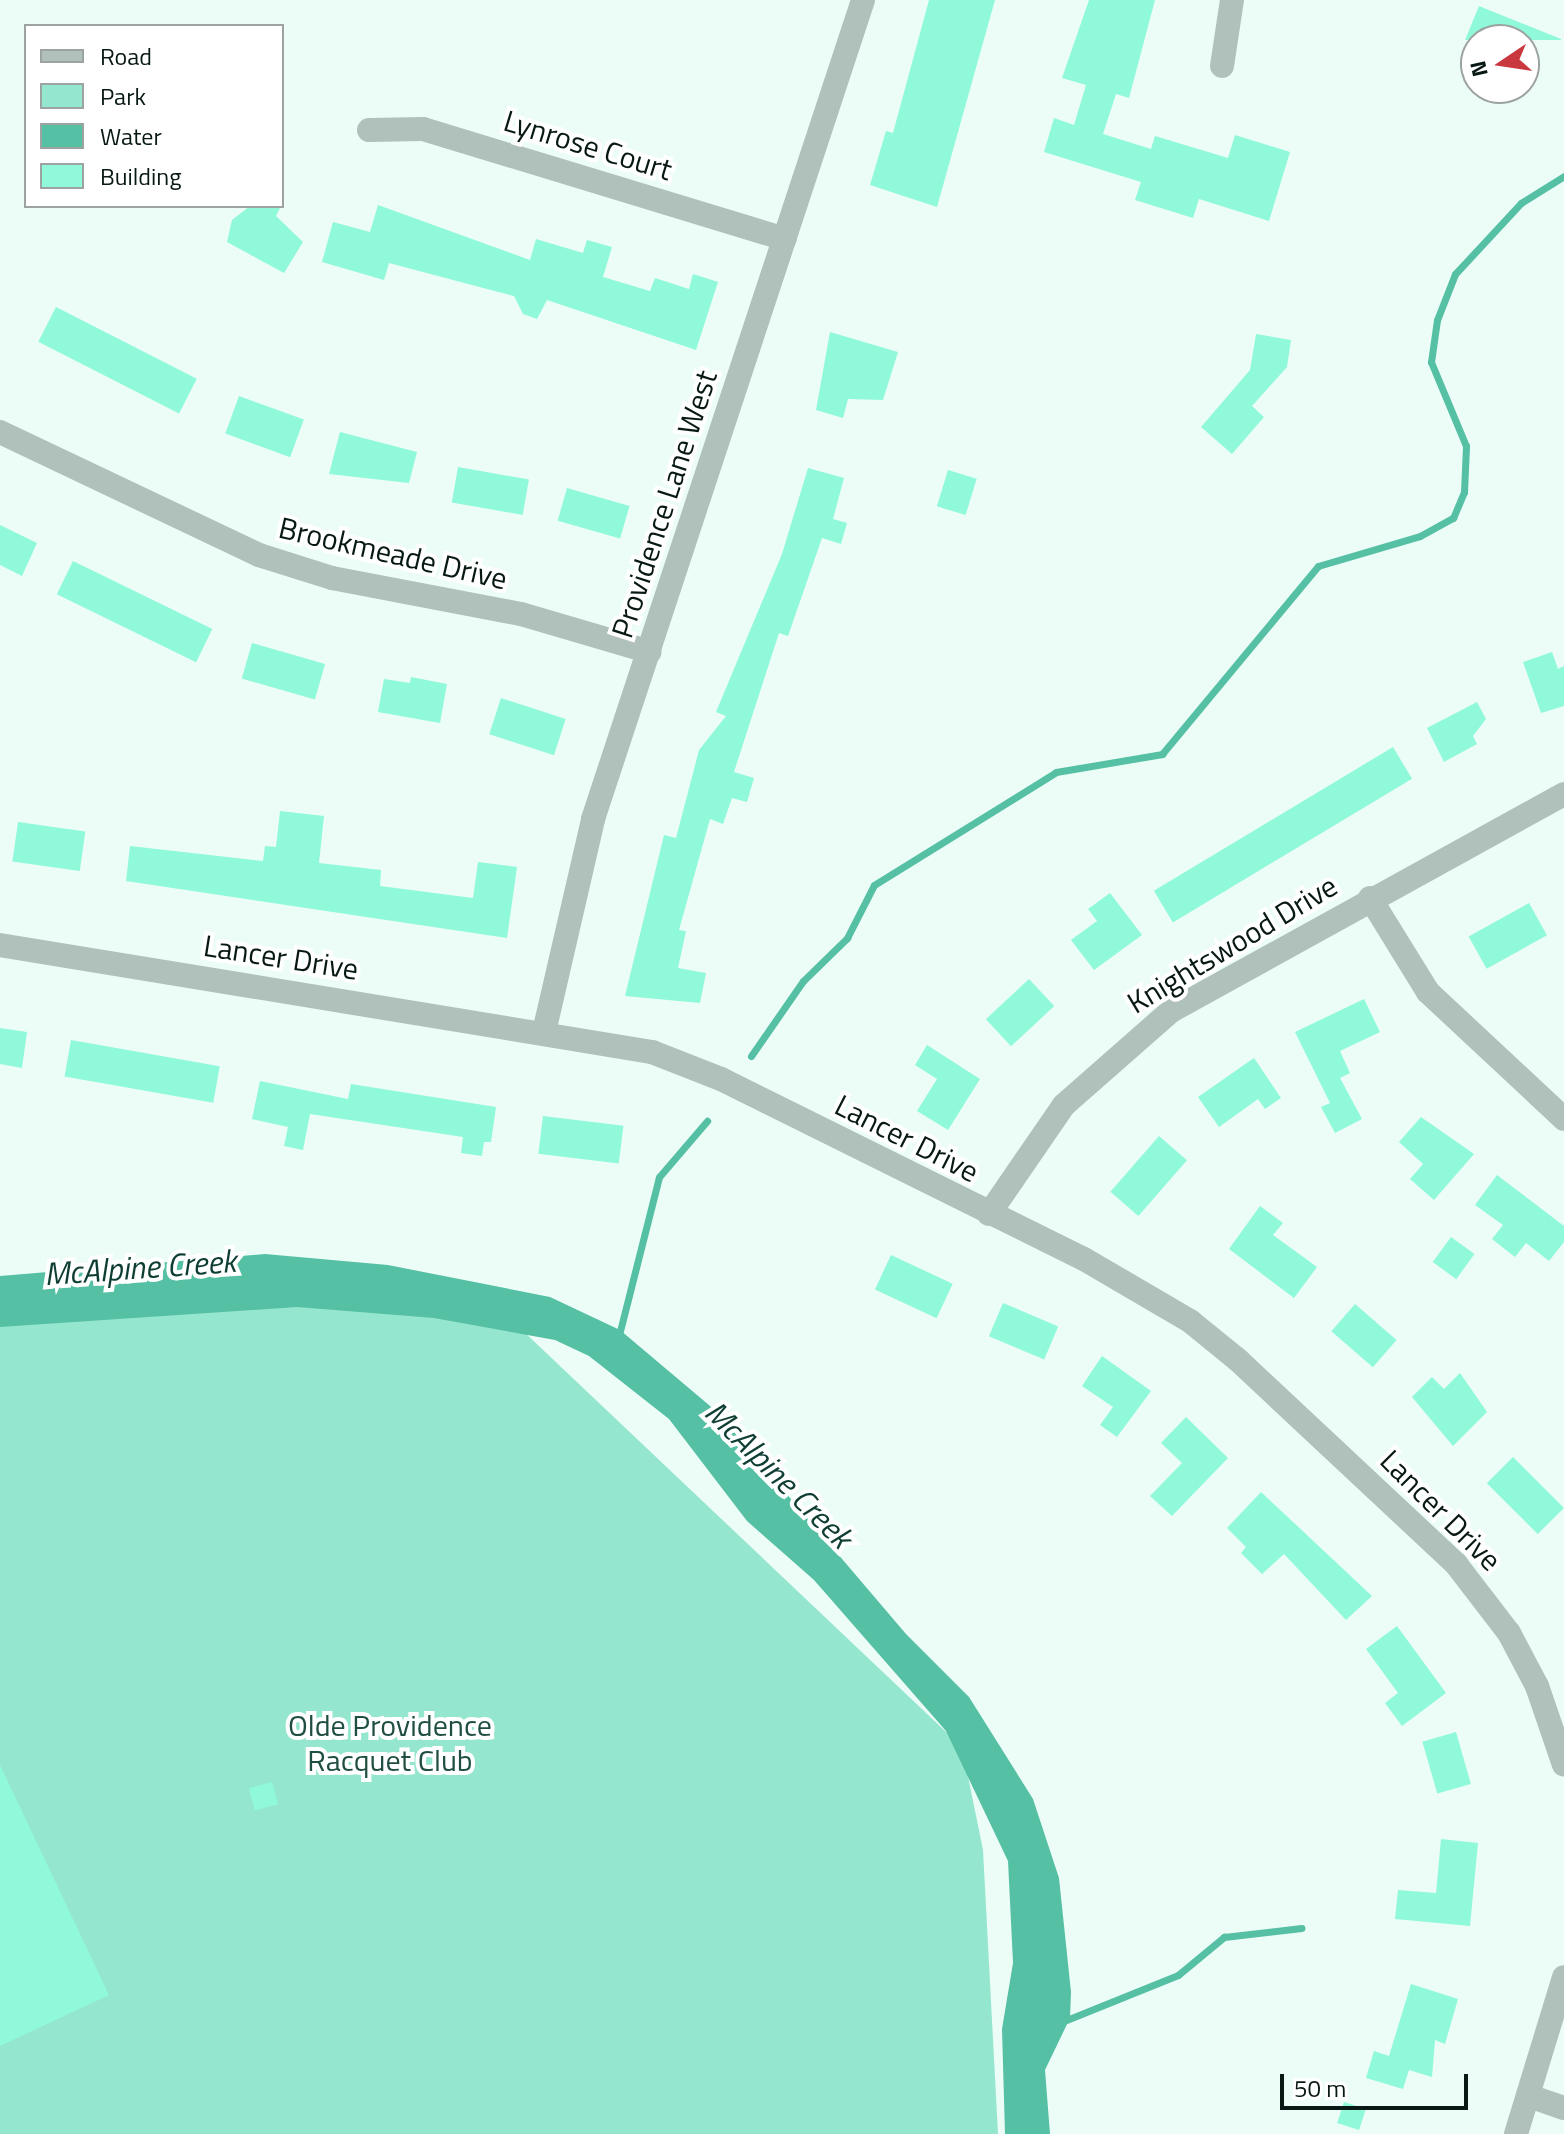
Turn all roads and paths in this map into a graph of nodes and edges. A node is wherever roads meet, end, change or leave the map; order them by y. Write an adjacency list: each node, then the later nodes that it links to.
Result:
1 (863, 0): 5 (street, Providence Lane West)
2 (1232, 0): 3 (street)
3 (1222, 66)
4 (369, 130): 5 (street, Lynrose Court)
5 (785, 239): 7 (street, Providence Lane West)
6 (0, 432): 7 (street, Brookmeade Drive)
7 (650, 652): 11 (street, Providence Lane West)
8 (1564, 794): 9 (street, Knightswood Drive)
9 (1370, 898): 12 (street); 13 (street, Knightswood Drive)
10 (0, 945): 11 (street, Lancer Drive)
11 (544, 1032): 13 (street, Lancer Drive)
12 (1564, 1119)
13 (989, 1214): 14 (street, Lancer Drive)
14 (1556, 1706): 15 (street, Lancer Drive)
15 (1564, 1765)
16 (1564, 1977): 17 (street)
17 (1529, 2096): 18 (street); 19 (street)
18 (1564, 2108)
19 (1516, 2134)

